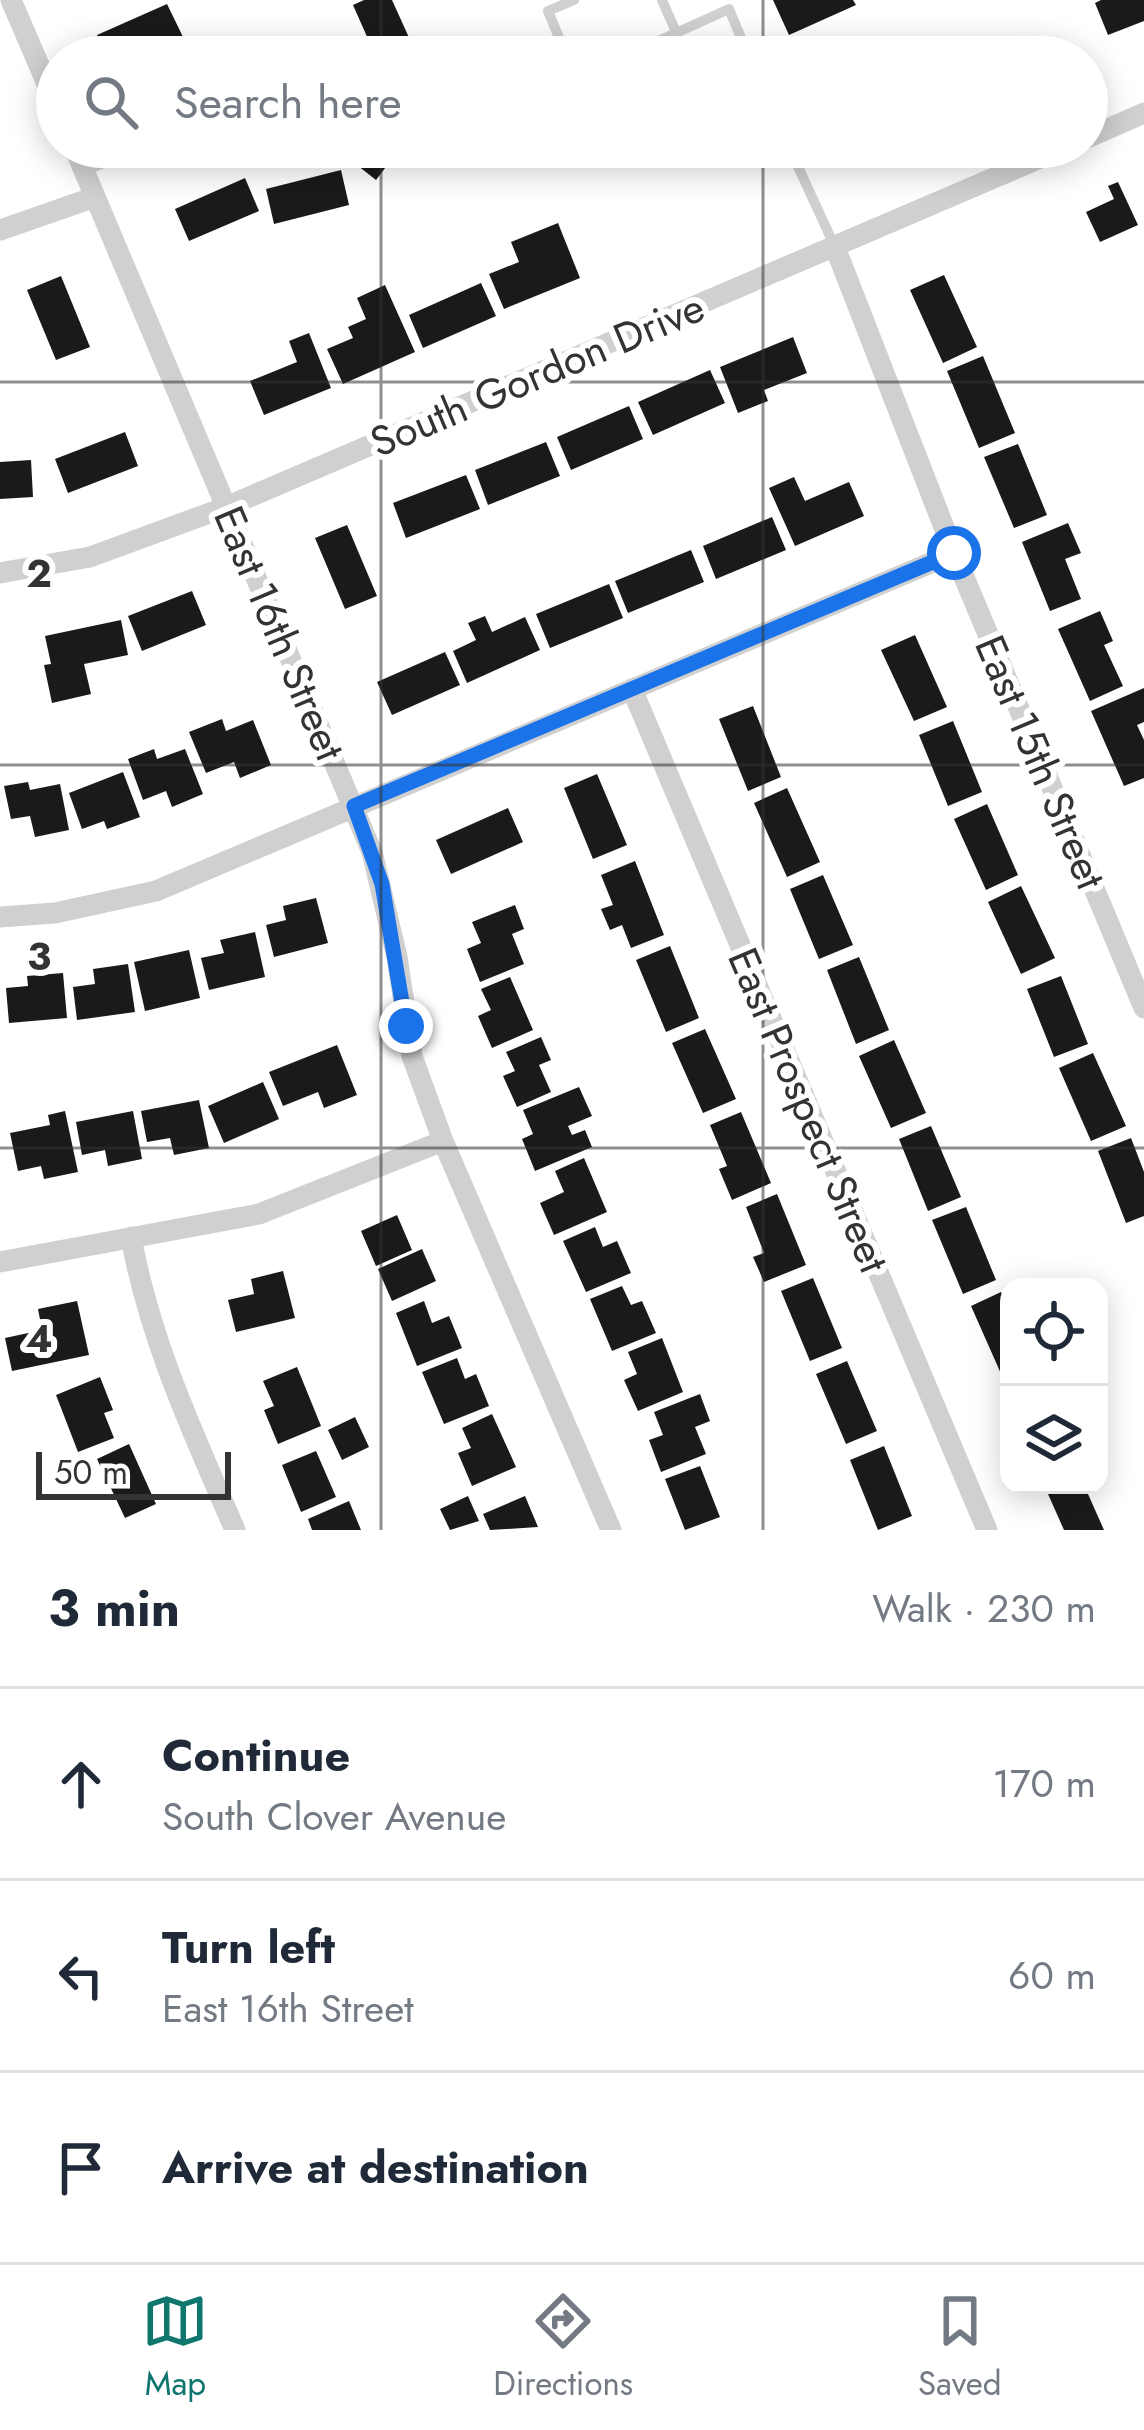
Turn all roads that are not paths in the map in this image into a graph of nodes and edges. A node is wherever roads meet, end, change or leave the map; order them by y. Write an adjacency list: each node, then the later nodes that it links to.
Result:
1 (11, 0): 8 (street)
2 (574, 0): 5 (lane)
3 (662, 0): 4 (lane)
4 (676, 32): 6 (lane); 7 (lane)
5 (558, 36)
6 (668, 36)
7 (740, 36)
8 (36, 58)
9 (1144, 113): 10 (street)
10 (1108, 129)
11 (83, 168): 14 (street, East 16th Street)
12 (799, 168): 16 (lane)
13 (1017, 168): 16 (street, South Gordon Drive)
14 (95, 197): 15 (street); 17 (street, East 16th Street)
15 (0, 230)
16 (835, 247): 17 (street, South Gordon Drive); 18 (street, East 15th Street)
17 (226, 507): 19 (street, South Gordon Drive); 21 (street, East 16th Street)
18 (954, 553): 20 (street); 23 (street, East 15th Street)
19 (0, 573)
20 (632, 689): 21 (street); 29 (street, East Prospect Street)
21 (354, 806): 22 (street); 24 (street, East 16th Street)
22 (0, 917)
23 (1144, 1008)
24 (443, 1141): 25 (street); 28 (street, East 16th Street)
25 (131, 1237): 26 (street); 27 (street)
26 (0, 1262)
27 (235, 1530)
28 (611, 1530)
29 (987, 1530)

